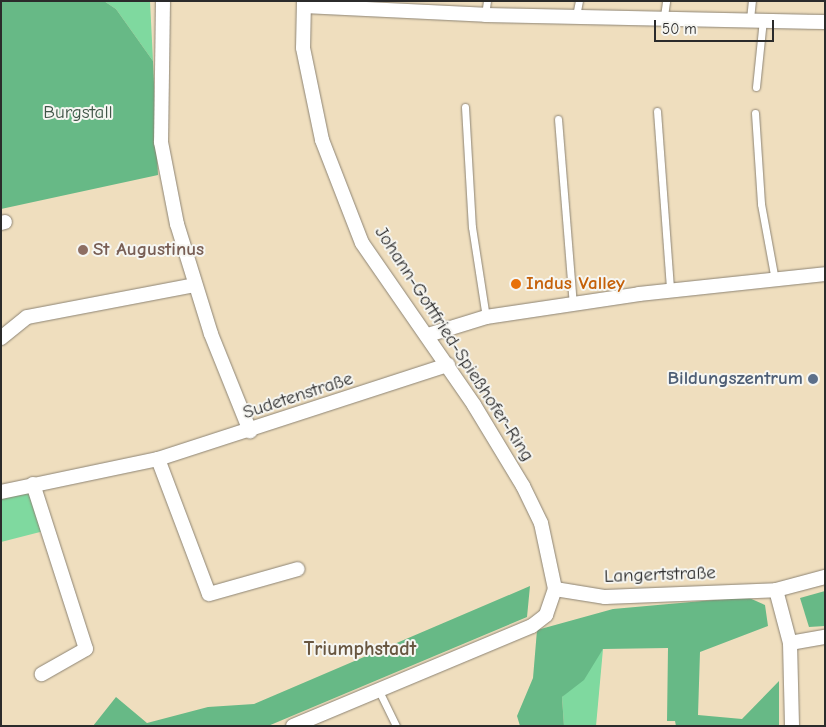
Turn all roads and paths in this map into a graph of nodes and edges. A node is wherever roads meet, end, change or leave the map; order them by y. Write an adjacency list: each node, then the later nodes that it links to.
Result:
1 (163, 1): 19 (street)
2 (579, 1): 8 (lane)
3 (666, 1): 9 (lane)
4 (752, 1): 10 (lane)
5 (304, 3): 6 (street); 23 (street, Johann-Gottfried-Spießhofer-Ring)
6 (407, 7): 7 (street)
7 (486, 8): 8 (street)
8 (576, 16): 9 (street)
9 (664, 16): 10 (street)
10 (756, 19): 11 (street); 12 (lane)
11 (825, 22)
12 (756, 87)
13 (465, 107): 22 (lane)
14 (657, 111): 20 (lane)
15 (755, 113): 18 (lane)
16 (558, 119): 21 (lane)
17 (825, 274): 18 (street)
18 (774, 280): 20 (street)
19 (194, 285): 24 (street); 26 (street)
20 (670, 290): 21 (street)
21 (573, 304): 22 (street)
22 (486, 317): 23 (street)
23 (428, 335): 25 (street, Johann-Gottfried-Spießhofer-Ring)
24 (1, 338)
25 (448, 365): 26 (street, Sudetenstraße); 32 (street, Johann-Gottfried-Spießhofer-Ring)
26 (250, 431): 27 (street, Sudetenstraße)
27 (158, 459): 28 (street, Sudetenstraße); 30 (street)
28 (33, 484): 29 (street, Sudetenstraße); 36 (street)
29 (1, 492)
30 (298, 569)
31 (825, 578): 33 (street, Langertstraße)
32 (555, 589): 33 (street, Langertstraße); 37 (street)
33 (776, 590): 35 (street)
34 (825, 637): 35 (street)
35 (790, 643): 40 (street)
36 (42, 674)
37 (380, 693): 38 (street); 39 (lane)
38 (293, 726)
39 (396, 726)
40 (792, 726)

